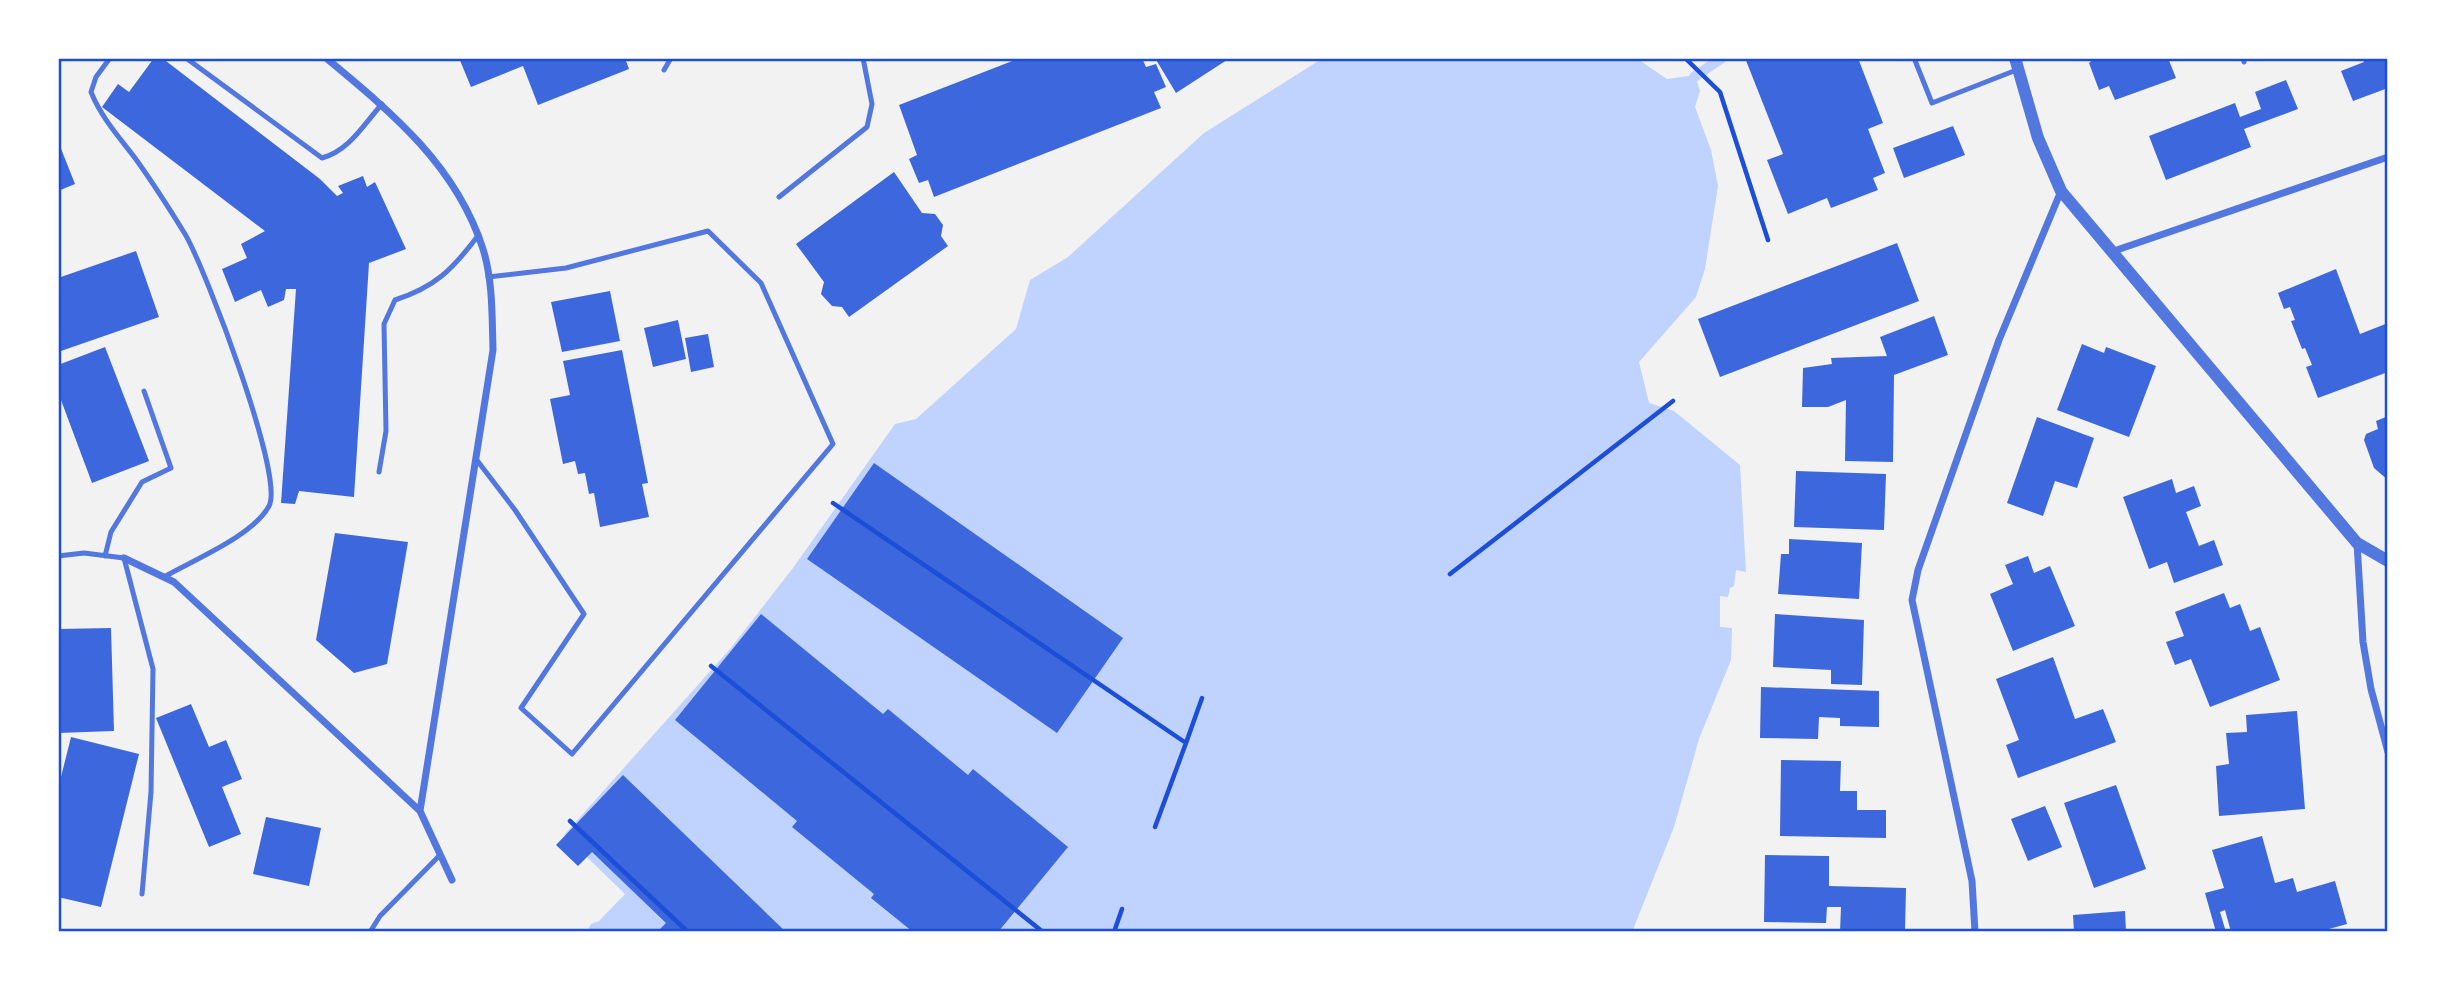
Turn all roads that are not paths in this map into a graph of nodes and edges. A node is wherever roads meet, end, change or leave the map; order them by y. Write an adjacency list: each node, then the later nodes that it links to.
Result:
1 (110, 58): 24 (lane)
2 (186, 58): 9 (lane)
3 (326, 58): 9 (street)
4 (671, 58): 8 (lane)
5 (863, 58): 12 (lane)
6 (1914, 58): 7 (lane)
7 (2017, 64): 11 (street)
8 (664, 69)
9 (382, 104): 13 (street)
10 (2388, 157): 14 (street)
11 (2061, 191): 14 (street); 31 (street)
12 (779, 197)
13 (477, 237): 15 (street); 18 (lane)
14 (2110, 253): 19 (street)
15 (488, 277): 17 (street); 17 (lane)
16 (144, 390): 21 (lane)
17 (476, 459): 26 (street)
18 (379, 472)
19 (2357, 543): 23 (street); 25 (street)
20 (58, 556): 21 (lane)
21 (105, 556): 22 (lane)
22 (124, 558): 24 (street); 29 (lane)
23 (2388, 561)
24 (164, 577): 26 (street)
25 (2388, 752)
26 (420, 811): 27 (street)
27 (440, 855): 28 (street); 30 (lane)
28 (452, 880)
29 (142, 894)
30 (370, 932)
31 (1975, 932)

